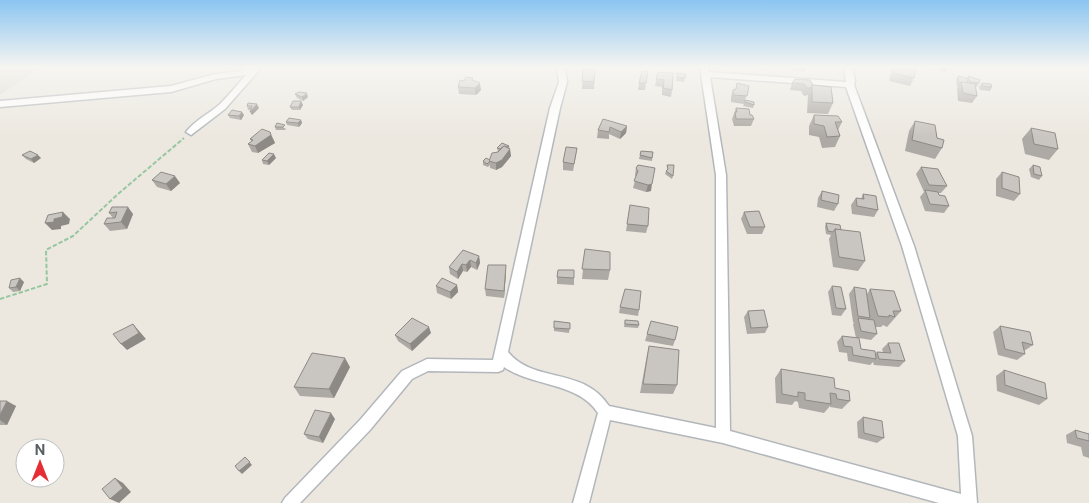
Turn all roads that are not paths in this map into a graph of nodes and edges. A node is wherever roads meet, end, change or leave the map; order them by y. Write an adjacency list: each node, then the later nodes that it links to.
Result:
1 (158, 90): 6 (street)
2 (236, 90): 7 (street)
3 (560, 90): 8 (street)
4 (708, 90): 10 (street)
5 (852, 90): 13 (street)
6 (0, 104)
7 (191, 132)
8 (501, 354): 9 (street); 11 (street)
9 (605, 412): 10 (street); 12 (street)
10 (723, 436): 13 (street)
11 (290, 503)
12 (581, 503)
13 (967, 503)

